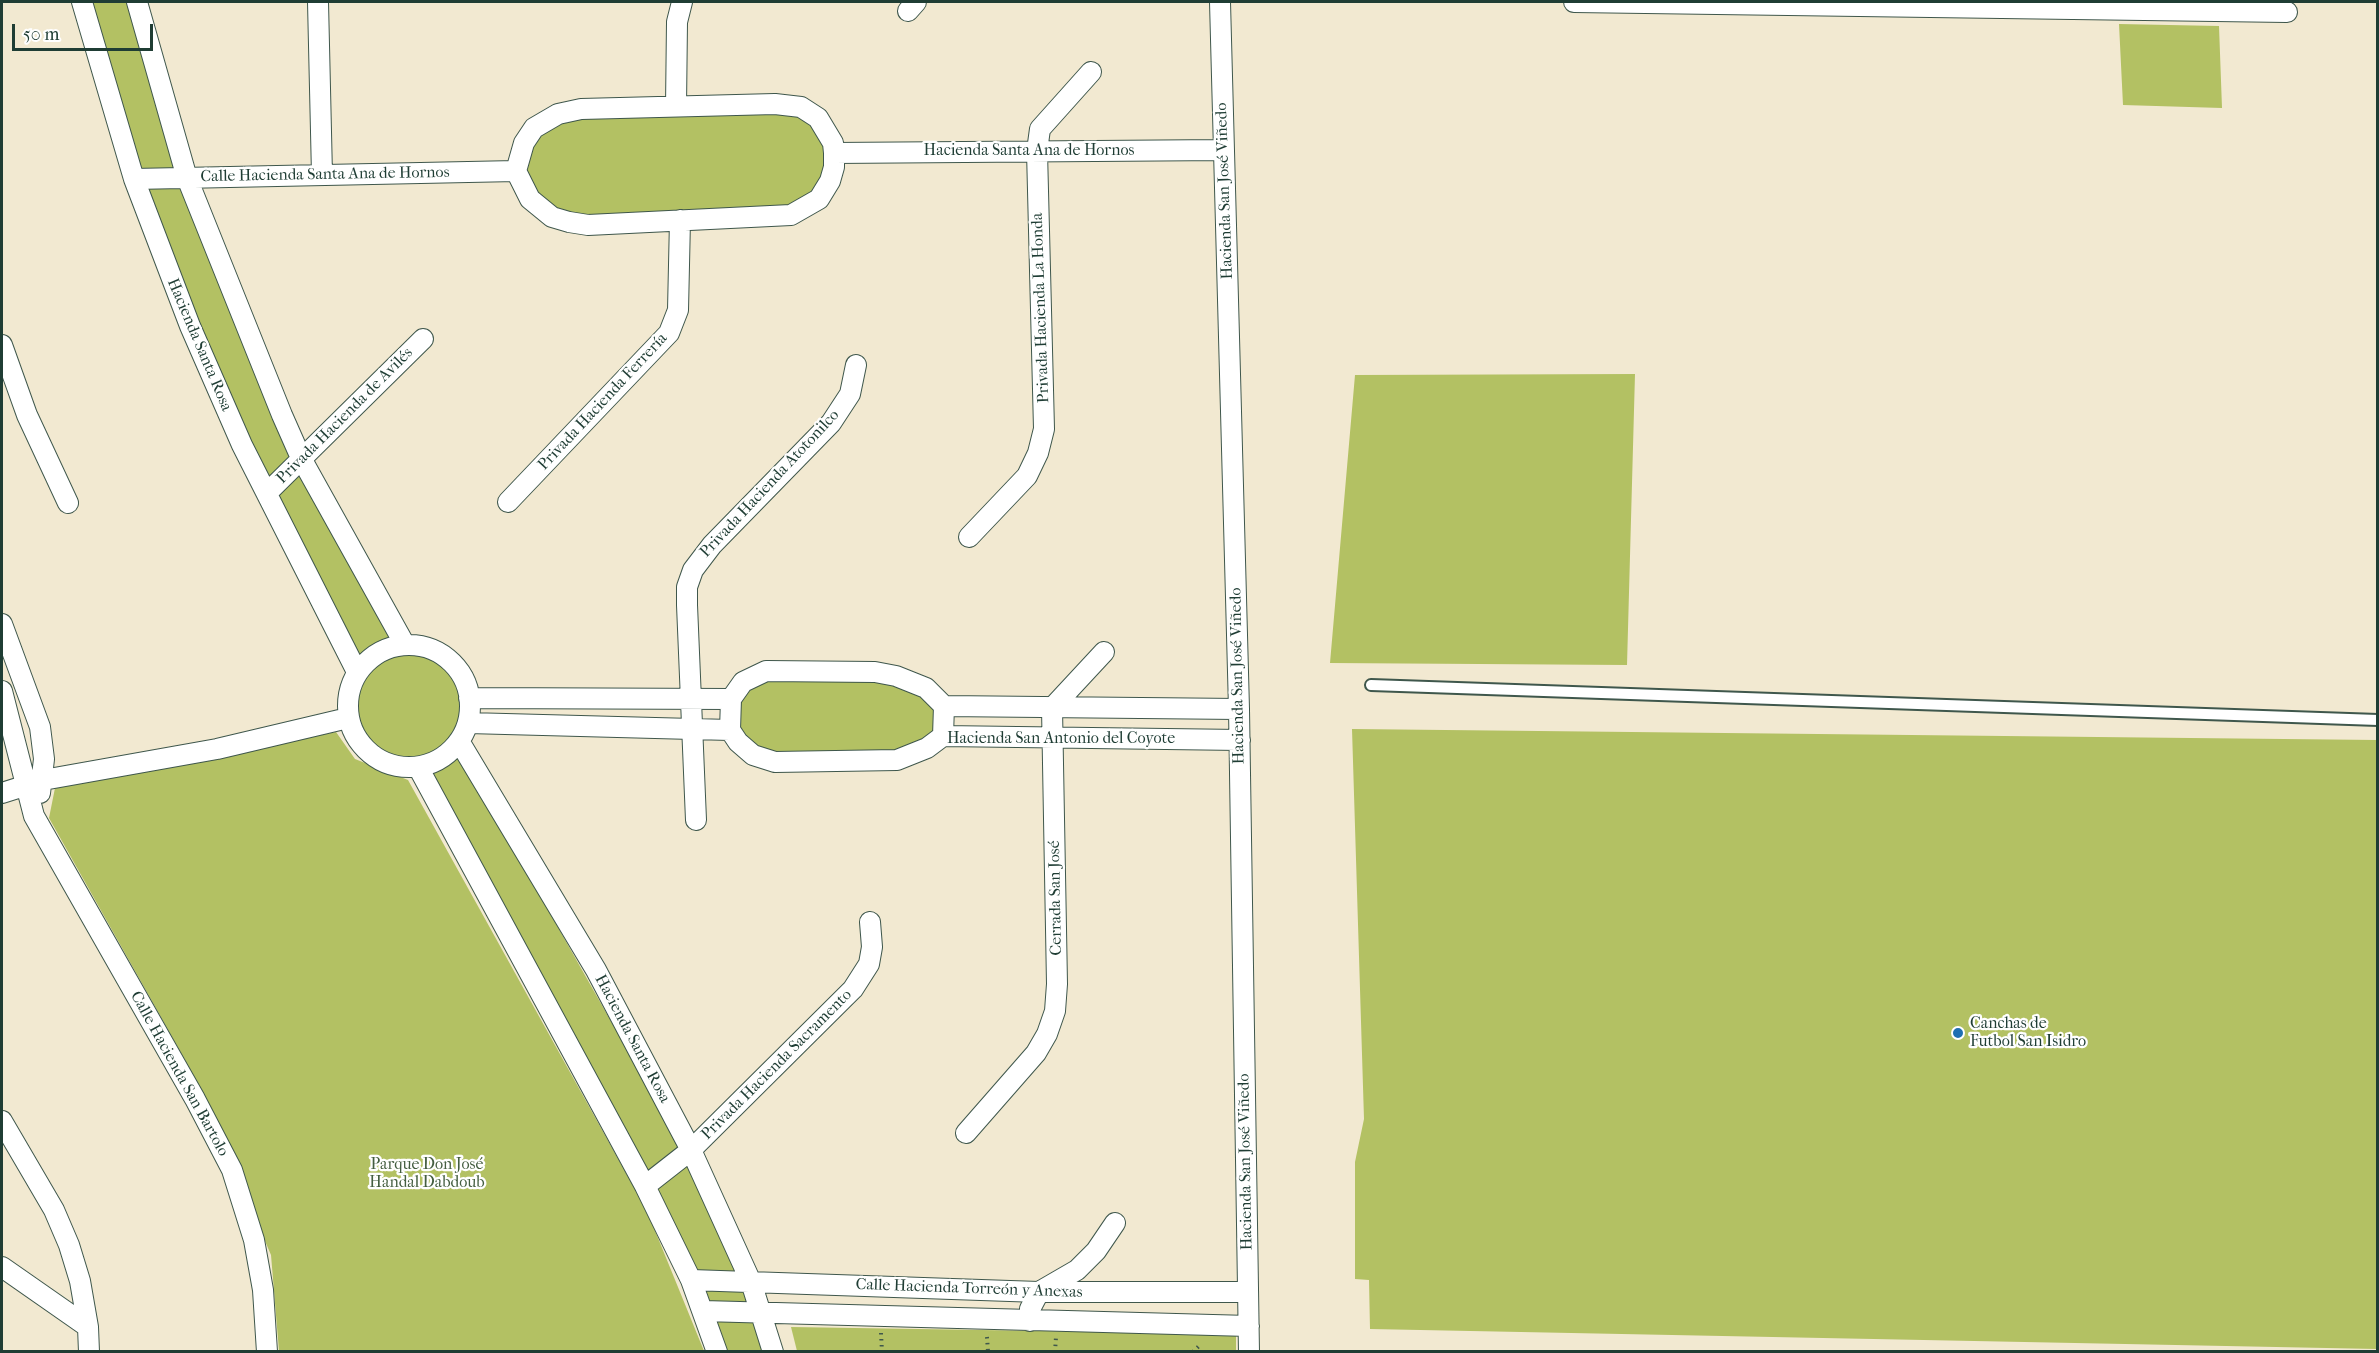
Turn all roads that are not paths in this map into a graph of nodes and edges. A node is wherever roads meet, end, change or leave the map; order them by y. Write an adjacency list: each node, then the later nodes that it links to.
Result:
1 (82, 2): 19 (street, Hacienda Santa Rosa)
2 (137, 2): 18 (street)
3 (318, 2): 17 (street)
4 (682, 2): 12 (street)
5 (1220, 2): 13 (street, Hacienda San José Viñedo)
6 (1574, 2): 7 (street)
7 (1757, 4): 8 (street)
8 (2001, 6): 9 (street)
9 (2170, 6): 10 (street)
10 (2287, 12)
11 (1091, 72): 14 (street, Privada Hacienda La Honda)
12 (676, 106): 15 (street); 16 (street)
13 (1224, 150): 14 (street, Hacienda Santa Ana de Hornos); 40 (street, Hacienda San José Viñedo)
14 (1037, 151): 15 (street, Hacienda Santa Ana de Hornos); 28 (street, Privada Hacienda La Honda)
15 (834, 153): 20 (street)
16 (516, 171): 17 (street, Calle Hacienda Santa Ana de Hornos); 20 (street)
17 (322, 175): 18 (street, Calle Hacienda Santa Ana de Hornos)
18 (187, 178): 19 (street, Calle Hacienda Santa Ana de Hornos); 24 (street)
19 (134, 179): 25 (street, Hacienda Santa Rosa)
20 (680, 220): 26 (street, Privada Hacienda Ferrería)
21 (423, 339): 24 (street, Privada Hacienda de Avilés)
22 (2, 345): 27 (street)
23 (856, 365): 36 (street, Privada Hacienda Atotonilco)
24 (301, 458): 25 (street, Privada Hacienda de Avilés); 30 (street)
25 (267, 493): 32 (street, Hacienda Santa Rosa)
26 (508, 502)
27 (68, 503)
28 (969, 537)
29 (2, 624): 50 (street)
30 (405, 645): 32 (street); 35 (street)
31 (1104, 652): 39 (street)
32 (357, 672): 41 (street)
33 (1371, 685): 42 (lane)
34 (2, 692): 51 (street)
35 (470, 698): 36 (street); 43 (street)
36 (690, 699): 37 (street); 44 (street, Privada Hacienda Atotonilco)
37 (730, 699): 38 (street); 45 (street)
38 (944, 705): 39 (street); 46 (street)
39 (1052, 708): 40 (street); 47 (street, Cerrada San José)
40 (1239, 709): 48 (street, Hacienda San José Viñedo)
41 (348, 718): 52 (street); 53 (street)
42 (2378, 720)
43 (468, 723): 44 (street); 49 (street)
44 (690, 729): 45 (street); 56 (street, Privada Hacienda Atotonilco)
45 (730, 730): 46 (street, Hacienda San Antonio del Coyote)
46 (943, 736): 47 (street, Hacienda San Antonio del Coyote)
47 (1052, 737): 48 (street, Hacienda San Antonio del Coyote); 59 (street, Cerrada San José)
48 (1240, 740): 67 (street, Hacienda San José Viñedo)
49 (459, 741): 52 (street); 60 (street, Hacienda Santa Rosa)
50 (44, 759): 51 (street); 53 (street); 54 (street)
51 (11, 761): 54 (street)
52 (418, 767): 61 (street)
53 (89, 770): 54 (street)
54 (35, 783): 55 (street); 74 (street, Calle Hacienda San Bartolo)
55 (2, 793)
56 (696, 820)
57 (870, 922): 60 (street, Privada Hacienda Sacramento)
58 (2, 1120): 72 (street)
59 (966, 1133)
60 (691, 1150): 61 (street, Privada Hacienda Sacramento); 65 (street, Hacienda Santa Rosa)
61 (645, 1186): 64 (street)
62 (1115, 1223): 66 (street)
63 (2, 1267): 72 (street)
64 (691, 1280): 65 (street, Calle Hacienda Torreón y Anexas); 68 (street)
65 (751, 1282): 66 (street, Calle Hacienda Torreón y Anexas); 69 (street, Hacienda Santa Rosa)
66 (1039, 1292): 67 (street, Calle Hacienda Torreón y Anexas); 70 (street)
67 (1248, 1292): 71 (street, Hacienda San José Viñedo)
68 (703, 1311): 69 (street, Calle Hacienda Torreón y Anexas); 75 (street)
69 (763, 1314): 70 (street, Calle Hacienda Torreón y Anexas); 76 (street, Hacienda Santa Rosa)
70 (1030, 1321): 71 (street, Calle Hacienda Torreón y Anexas)
71 (1249, 1326): 77 (street, Hacienda San José Viñedo)
72 (88, 1327): 73 (street)
73 (89, 1352)
74 (267, 1352)
75 (717, 1352)
76 (773, 1352)
77 (1249, 1352)

